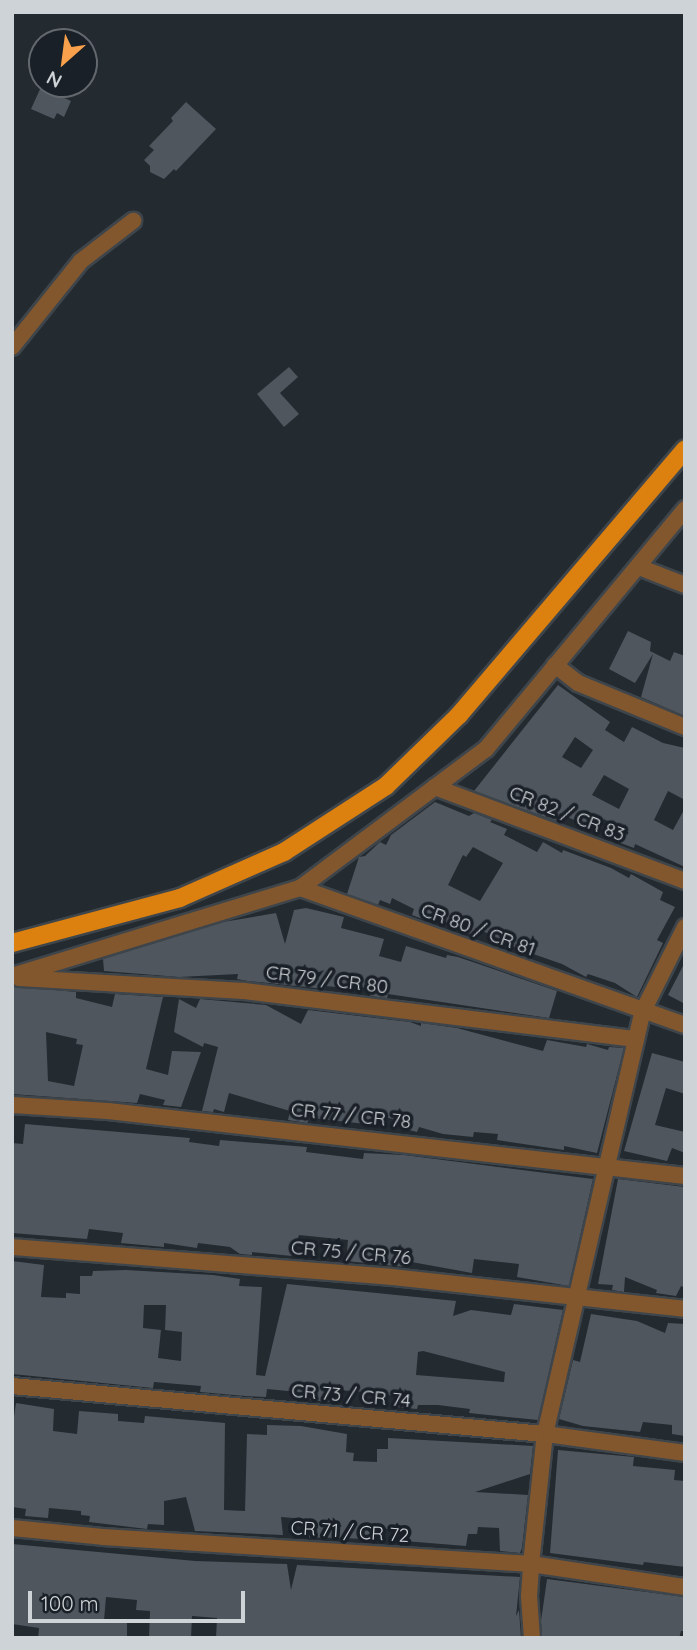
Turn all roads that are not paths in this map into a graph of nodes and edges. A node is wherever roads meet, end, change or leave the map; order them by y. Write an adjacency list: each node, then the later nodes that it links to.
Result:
1 (133, 221): 2 (street)
2 (12, 347)
3 (685, 449): 13 (main road)
4 (685, 509): 5 (street)
5 (639, 567): 6 (street); 7 (street)
6 (685, 585)
7 (555, 665): 8 (street); 9 (street)
8 (685, 727)
9 (435, 787): 10 (street, CR 82 / CR 83); 11 (street)
10 (685, 881)
11 (300, 888): 14 (street); 17 (street, CR 80 / CR 81)
12 (685, 927): 17 (street)
13 (12, 943)
14 (89, 952): 15 (street); 16 (street)
15 (12, 976): 16 (street, CR 79 / CR 80)
16 (95, 982): 19 (street, CR 79 / CR 80)
17 (643, 1011): 18 (street, CR 80 / CR 81); 19 (street)
18 (685, 1025)
19 (636, 1039): 21 (street)
20 (12, 1105): 21 (street, CR 77 / CR 78)
21 (607, 1164): 22 (street, CR 77 / CR 78); 24 (street)
22 (685, 1176)
23 (12, 1247): 24 (street, CR 75 / CR 76)
24 (578, 1298): 25 (street, CR 75 / CR 76); 27 (street)
25 (685, 1309)
26 (12, 1386): 27 (street, CR 73 / CR 74)
27 (545, 1434): 28 (street, CR 73 / CR 74); 30 (street)
28 (685, 1453)
29 (12, 1528): 30 (street, CR 71 / CR 72)
30 (531, 1564): 31 (street, CR 71 / CR 72); 32 (street)
31 (685, 1587)
32 (533, 1638)

